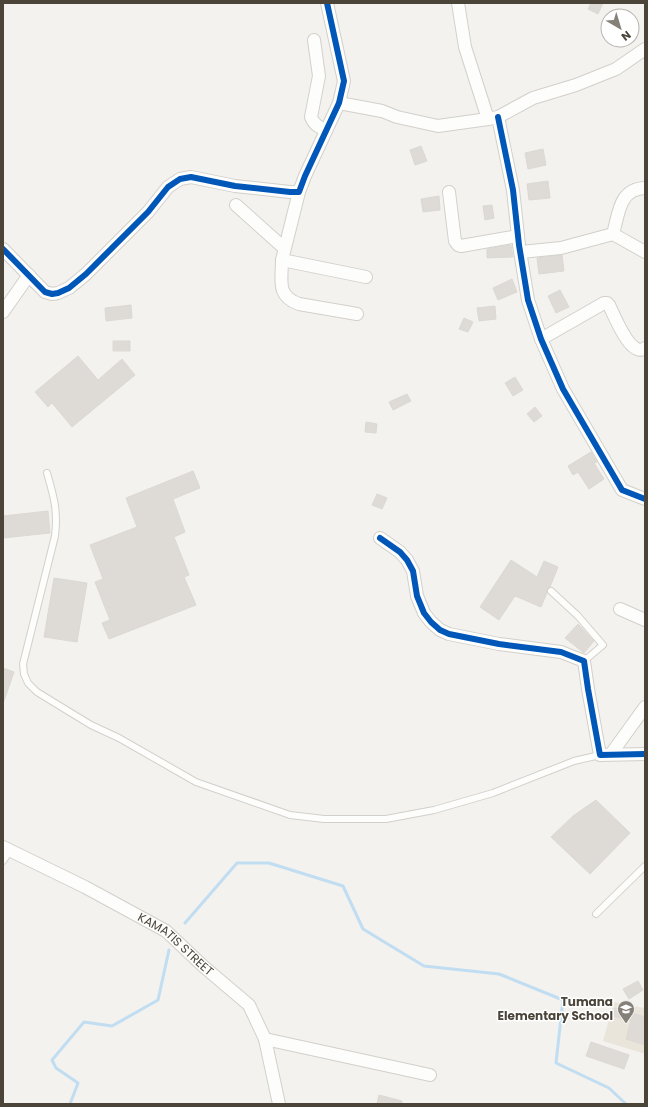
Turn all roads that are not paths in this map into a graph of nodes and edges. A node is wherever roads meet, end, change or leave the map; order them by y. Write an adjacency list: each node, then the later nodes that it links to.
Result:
1 (327, 3): 5 (street)
2 (458, 3): 6 (street)
3 (314, 40): 7 (street)
4 (645, 49): 6 (street)
5 (339, 103): 6 (street); 7 (street)
6 (493, 118): 13 (street)
7 (326, 130): 9 (street)
8 (645, 188): 12 (street)
9 (299, 192): 14 (street); 19 (street)
10 (449, 192): 13 (street)
11 (236, 205): 14 (street)
12 (613, 234): 16 (street); 17 (street)
13 (518, 236): 16 (street)
14 (284, 248): 18 (street)
15 (3, 249): 19 (street)
16 (521, 252): 23 (street)
17 (645, 252)
18 (282, 260): 20 (street); 22 (street)
19 (29, 275): 21 (street)
20 (366, 277)
21 (3, 312)
22 (357, 314)
23 (541, 339): 24 (street); 26 (street)
24 (645, 348)
25 (47, 474): 33 (lane)
26 (645, 499)
27 (380, 538): 31 (street)
28 (551, 591): 31 (lane)
29 (620, 609): 30 (street)
30 (645, 620)
31 (584, 662): 33 (street)
32 (645, 707): 33 (street)
33 (606, 754): 34 (street)
34 (645, 754)
35 (7, 849): 36 (lane); 39 (street, KAMATIS STREET)
36 (3, 861)
37 (645, 866): 38 (lane)
38 (596, 914)
39 (265, 1039): 40 (street); 41 (street, KAMATIS STREET)
40 (430, 1075)
41 (279, 1104)

